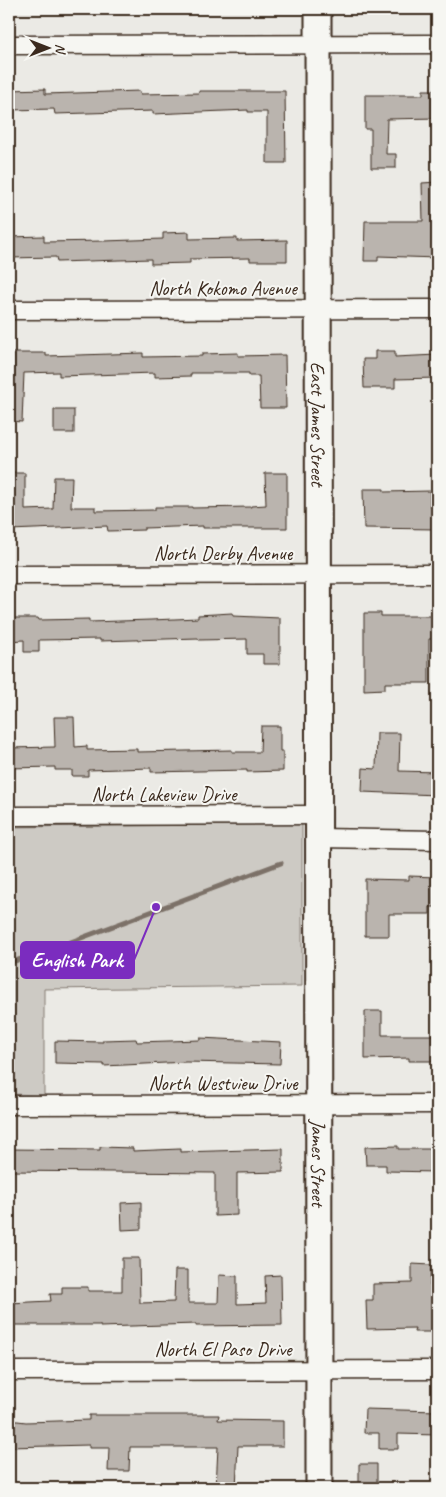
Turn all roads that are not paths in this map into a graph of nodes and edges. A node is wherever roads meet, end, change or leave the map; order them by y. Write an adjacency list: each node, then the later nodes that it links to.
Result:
1 (318, 9): 4 (street, East James Street)
2 (437, 44): 4 (street)
3 (9, 45): 4 (street)
4 (318, 45): 5 (street, East James Street)
5 (318, 309): 6 (street, North Kokomo Avenue); 7 (street, North Kokomo Avenue); 8 (street, East James Street)
6 (437, 309)
7 (9, 310)
8 (318, 574): 9 (street, North Derby Avenue); 10 (street, North Derby Avenue); 12 (street, East James Street)
9 (437, 574)
10 (9, 576)
11 (9, 816): 12 (street, North Lakeview Drive)
12 (319, 826): 13 (street, North Lakeview Drive); 14 (street, James Street)
13 (437, 840)
14 (318, 1104): 15 (street, North Westview Drive); 16 (street, North Westview Drive); 17 (street, James Street)
15 (437, 1104)
16 (9, 1105)
17 (319, 1370): 18 (street, North El Paso Drive); 19 (street, North El Paso Drive); 20 (street, James Street)
18 (437, 1370)
19 (9, 1371)
20 (319, 1488)

